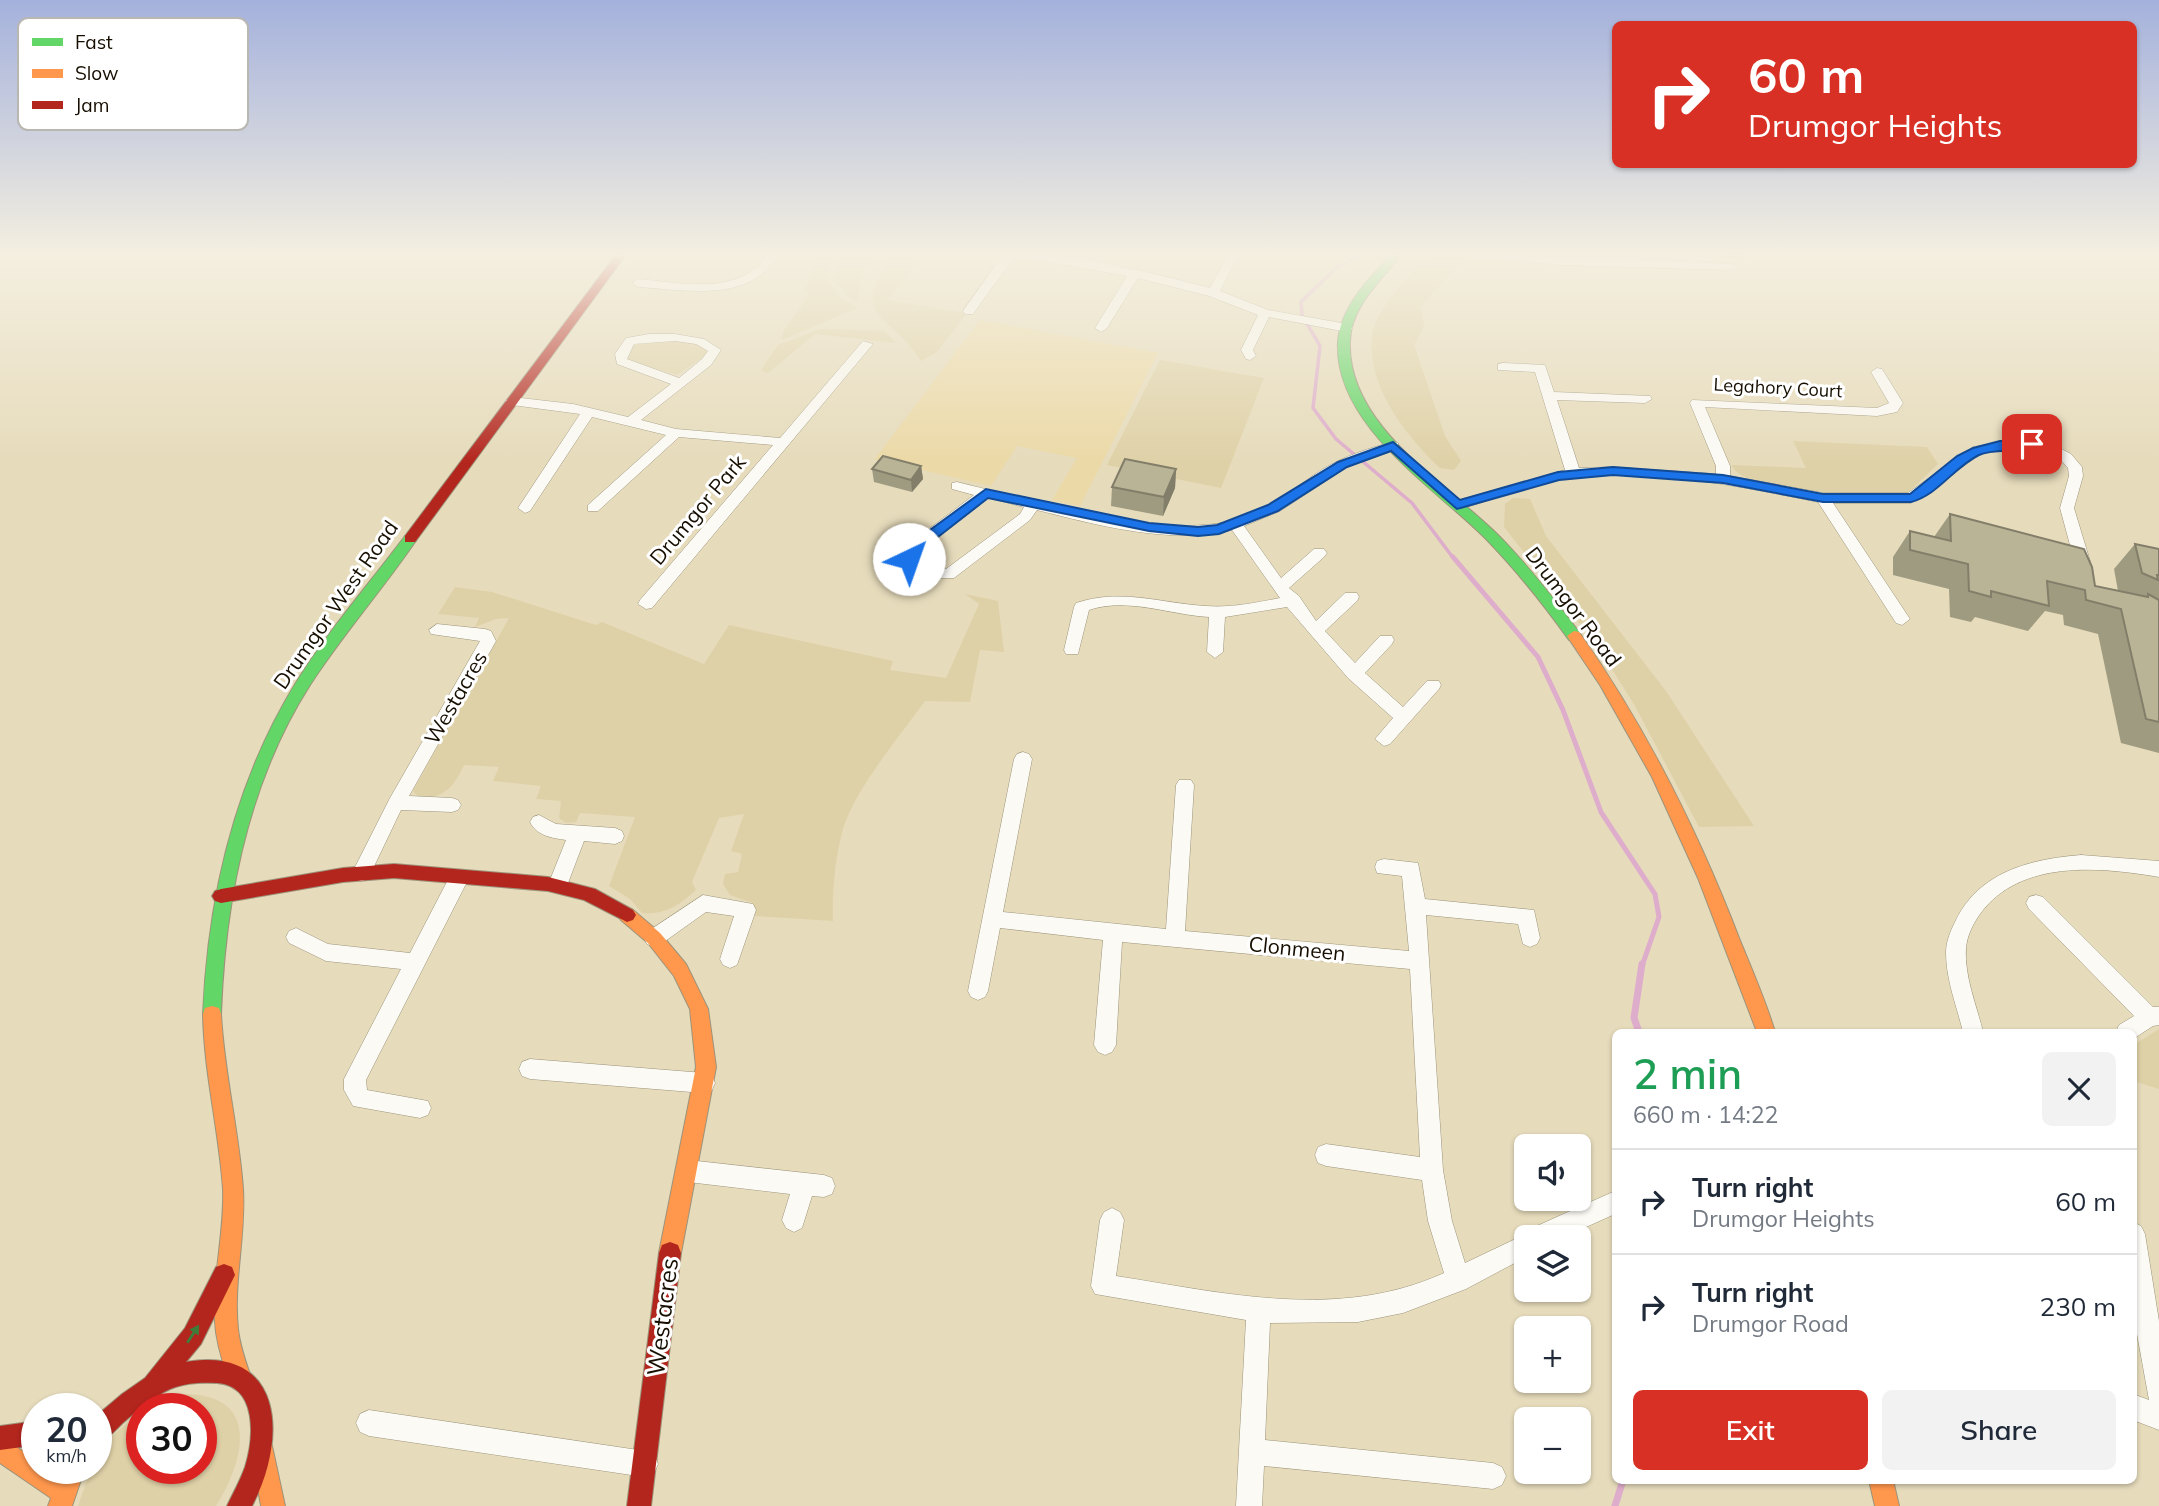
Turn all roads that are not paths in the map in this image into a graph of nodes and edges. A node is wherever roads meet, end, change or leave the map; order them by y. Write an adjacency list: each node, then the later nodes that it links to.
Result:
1 (571, 322): 13 (street, Drumgor West Road)
2 (1260, 322): 7 (street)
3 (1313, 322): 5 (street)
4 (1351, 322): 5 (street, Drumgor Road)
5 (1348, 328): 18 (street, Drumgor Road)
6 (867, 344): 17 (street, Drumgor Park)
7 (1250, 356)
8 (1503, 367): 11 (street)
9 (1877, 372): 20 (street, Legahory Court)
10 (679, 382): 10 (street); 15 (street)
11 (1548, 396): 12 (street); 19 (street)
12 (1644, 400)
13 (512, 401): 14 (street, Drumgor Park); 58 (street, Drumgor West Road)
14 (589, 411): 15 (street, Drumgor Park); 26 (street)
15 (632, 421): 16 (street, Drumgor Park)
16 (676, 433): 17 (street, Drumgor Park); 27 (street)
17 (782, 442): 34 (street, Drumgor Park)
18 (1393, 446): 25 (street, Drumgor Road); 28 (street)
19 (1573, 473): 20 (street); 25 (street)
20 (1723, 479): 23 (street)
21 (957, 486): 22 (street)
22 (986, 493): 24 (street); 24 (street)
23 (1823, 498): 30 (street); 36 (street)
24 (1034, 504): 28 (street)
25 (1457, 505): 72 (street, Drumgor Road)
26 (525, 508)
27 (593, 508)
28 (1236, 525): 31 (street)
29 (1320, 553): 31 (street)
30 (2090, 585)
31 (1282, 587): 33 (street)
32 (1351, 597): 37 (street)
33 (1293, 600): 35 (street); 37 (street)
34 (646, 604)
35 (1217, 612): 40 (street); 41 (street)
36 (1902, 618)
37 (1317, 629): 42 (street)
38 (437, 630): 48 (street, Westacres)
39 (1386, 640): 42 (street)
40 (1072, 649)
41 (1215, 652)
42 (1354, 674): 44 (street)
43 (1433, 685): 44 (street)
44 (1404, 717): 45 (street)
45 (1384, 739)
46 (1023, 759): 61 (street)
47 (1185, 785): 65 (street)
48 (396, 803): 49 (street); 55 (street, Westacres)
49 (453, 805)
50 (538, 822): 51 (street)
51 (579, 833): 52 (street); 57 (street)
52 (615, 836)
53 (1384, 867): 60 (street)
54 (2159, 869): 73 (street)
55 (361, 873): 56 (street, Westacres); 58 (street, Westacres)
56 (459, 878): 57 (street, Westacres); 69 (street)
57 (558, 885): 64 (street, Westacres)
58 (221, 896): 86 (street, Drumgor West Road)
59 (2036, 903): 71 (street)
60 (1416, 906): 66 (street); 68 (street)
61 (995, 919): 62 (street, Clonmeen); 70 (street)
62 (1114, 933): 65 (street, Clonmeen); 75 (street)
63 (296, 937): 69 (street)
64 (654, 938): 67 (street); 77 (street, Westacres)
65 (1175, 938): 68 (street, Clonmeen)
66 (1530, 938)
67 (730, 959)
68 (1419, 961): 80 (street)
69 (416, 962): 78 (street)
70 (978, 991)
71 (2154, 1017): 74 (street)
72 (1765, 1029)
73 (1972, 1029)
74 (2132, 1029)
75 (1105, 1045)
76 (530, 1069): 77 (street)
77 (704, 1083): 81 (street, Westacres)
78 (420, 1108)
79 (1326, 1155): 80 (street)
80 (1432, 1170): 89 (street)
81 (688, 1171): 83 (street); 105 (street, Westacres)
82 (1612, 1203): 85 (street)
83 (794, 1220)
84 (1112, 1220): 90 (street)
85 (1564, 1225)
86 (232, 1248): 91 (street, Drumgor West Road); 93 (street, Drumgor West Road, one-way to 86)
87 (1514, 1251): 89 (street)
88 (2137, 1258): 92 (street)
89 (1458, 1281): 90 (street)
90 (1259, 1309): 103 (street)
91 (241, 1380): 93 (street); 104 (street, Drumgor West Road)
92 (2158, 1381)
93 (150, 1387): 94 (street)
94 (141, 1393)
95 (126, 1405): 98 (street)
96 (2137, 1409): 97 (street)
97 (2159, 1417)
98 (112, 1418)
99 (369, 1423): 105 (street)
100 (21, 1435): 101 (street)
101 (0, 1438)
102 (0, 1449): 108 (street)
103 (1251, 1452): 106 (street); 112 (street)
104 (263, 1453): 109 (street); 110 (street)
105 (645, 1464): 111 (street, Westacres)
106 (1493, 1476)
107 (1882, 1484): 113 (street)
108 (61, 1499)
109 (239, 1506)
110 (273, 1506)
111 (639, 1506)
112 (1249, 1506)
113 (1887, 1506)

